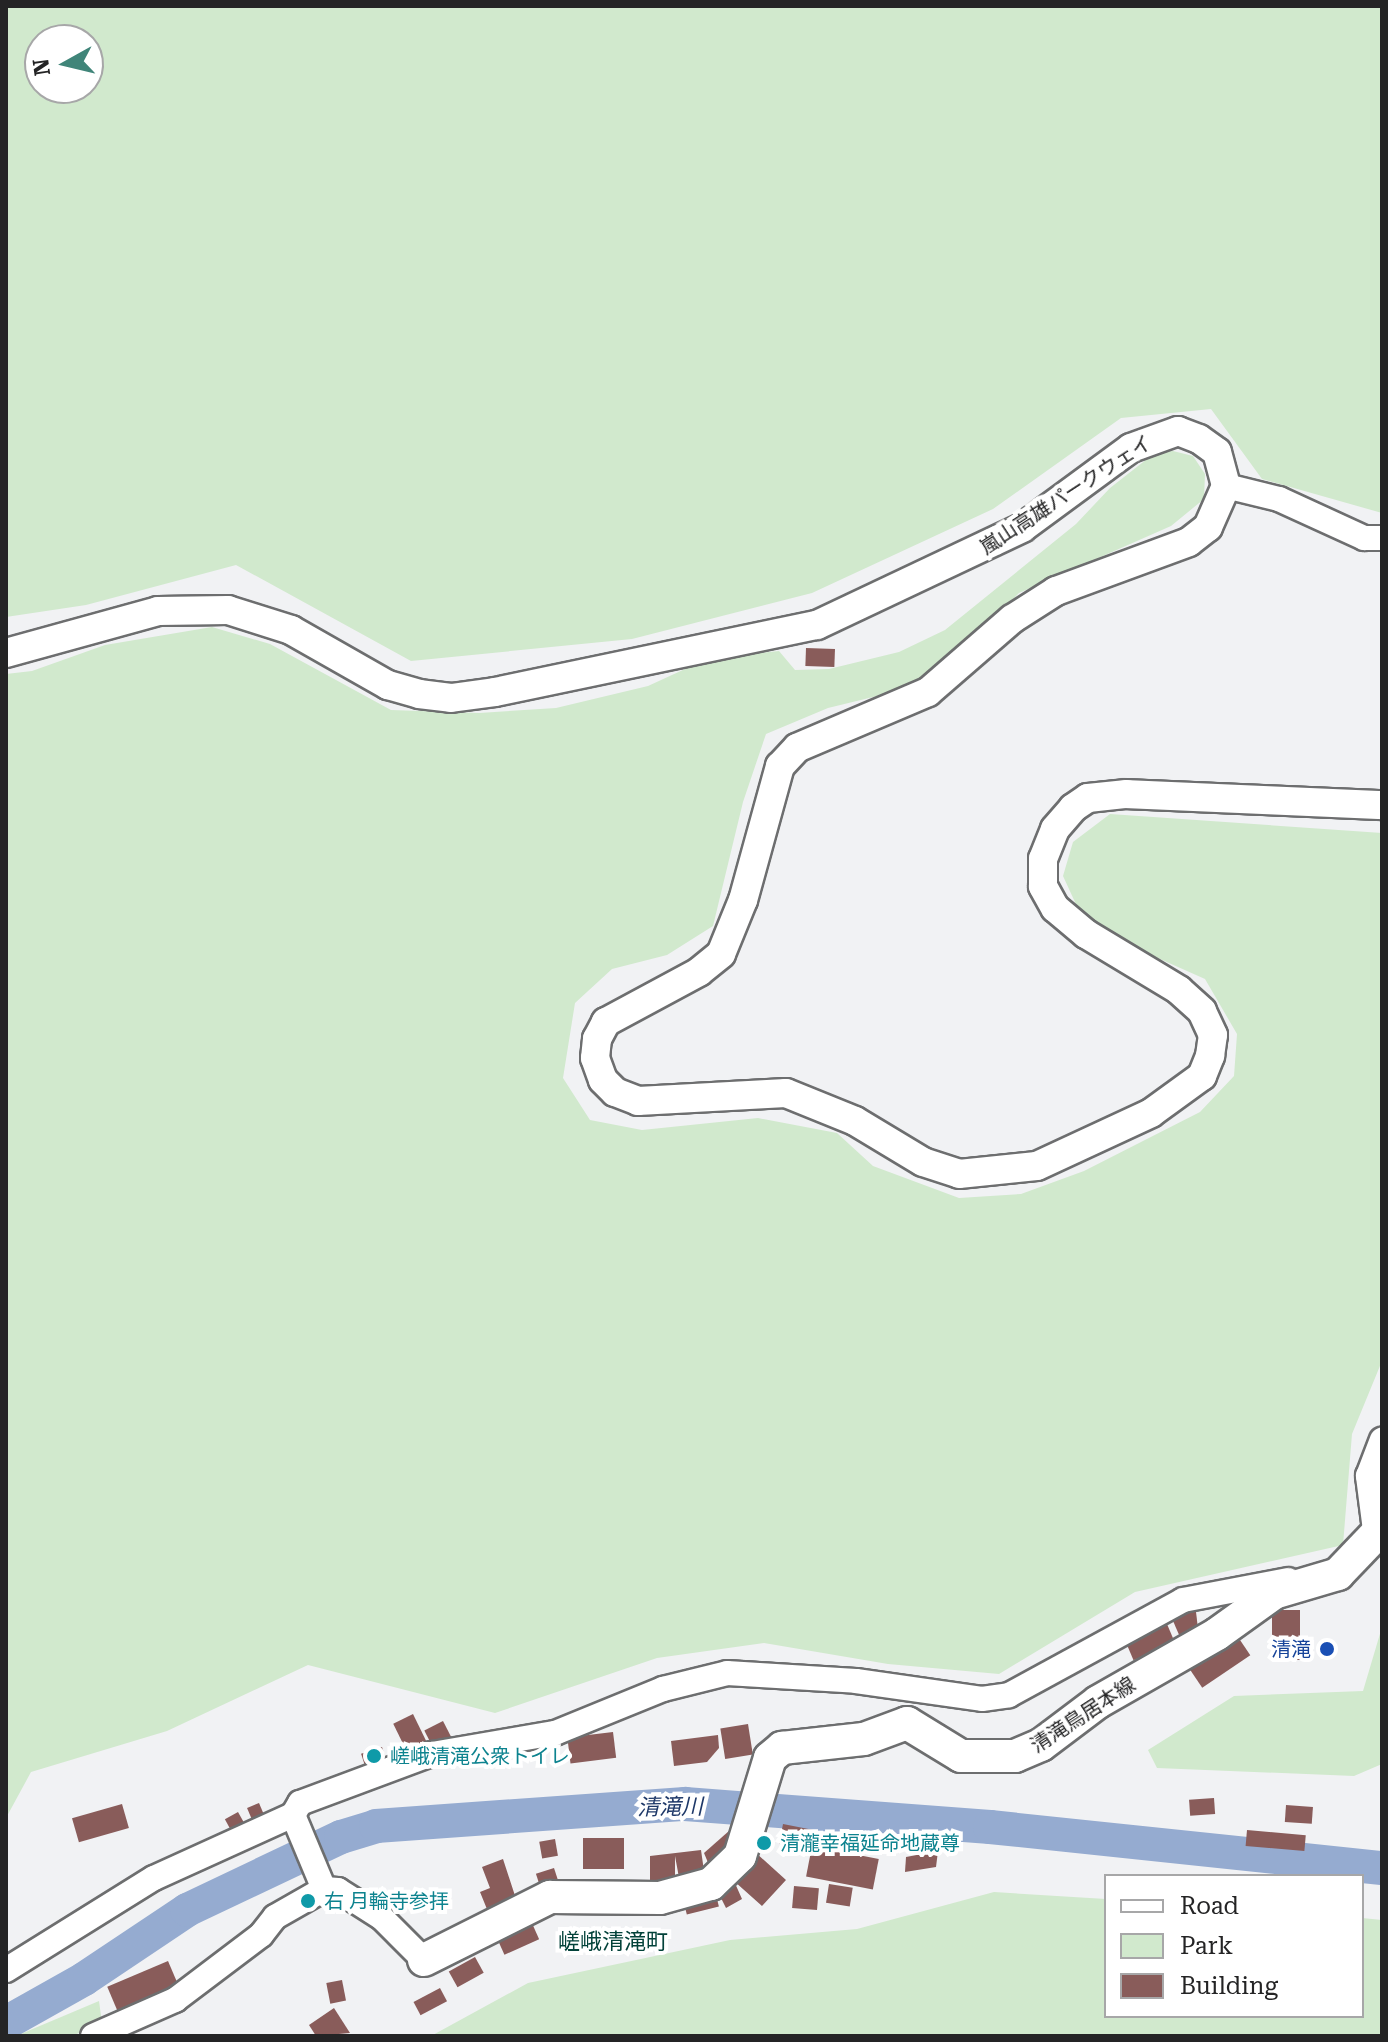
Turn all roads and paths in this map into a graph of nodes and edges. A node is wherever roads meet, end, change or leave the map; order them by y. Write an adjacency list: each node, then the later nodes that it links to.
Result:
1 (1226, 486): 2 (street); 3 (street, 嵐山高雄パークウェイ); 4 (street)
2 (1382, 538)
3 (6, 653)
4 (1382, 805)
5 (1382, 1440): 6 (street)
6 (1379, 1533): 7 (main road, 清滝鳥居本線)
7 (1318, 1584): 8 (street); 10 (main road, 清滝鳥居本線)
8 (294, 1818): 9 (street); 11 (street)
9 (323, 1887): 10 (street); 12 (street)
10 (424, 1960)
11 (6, 1970)
12 (93, 2036)

